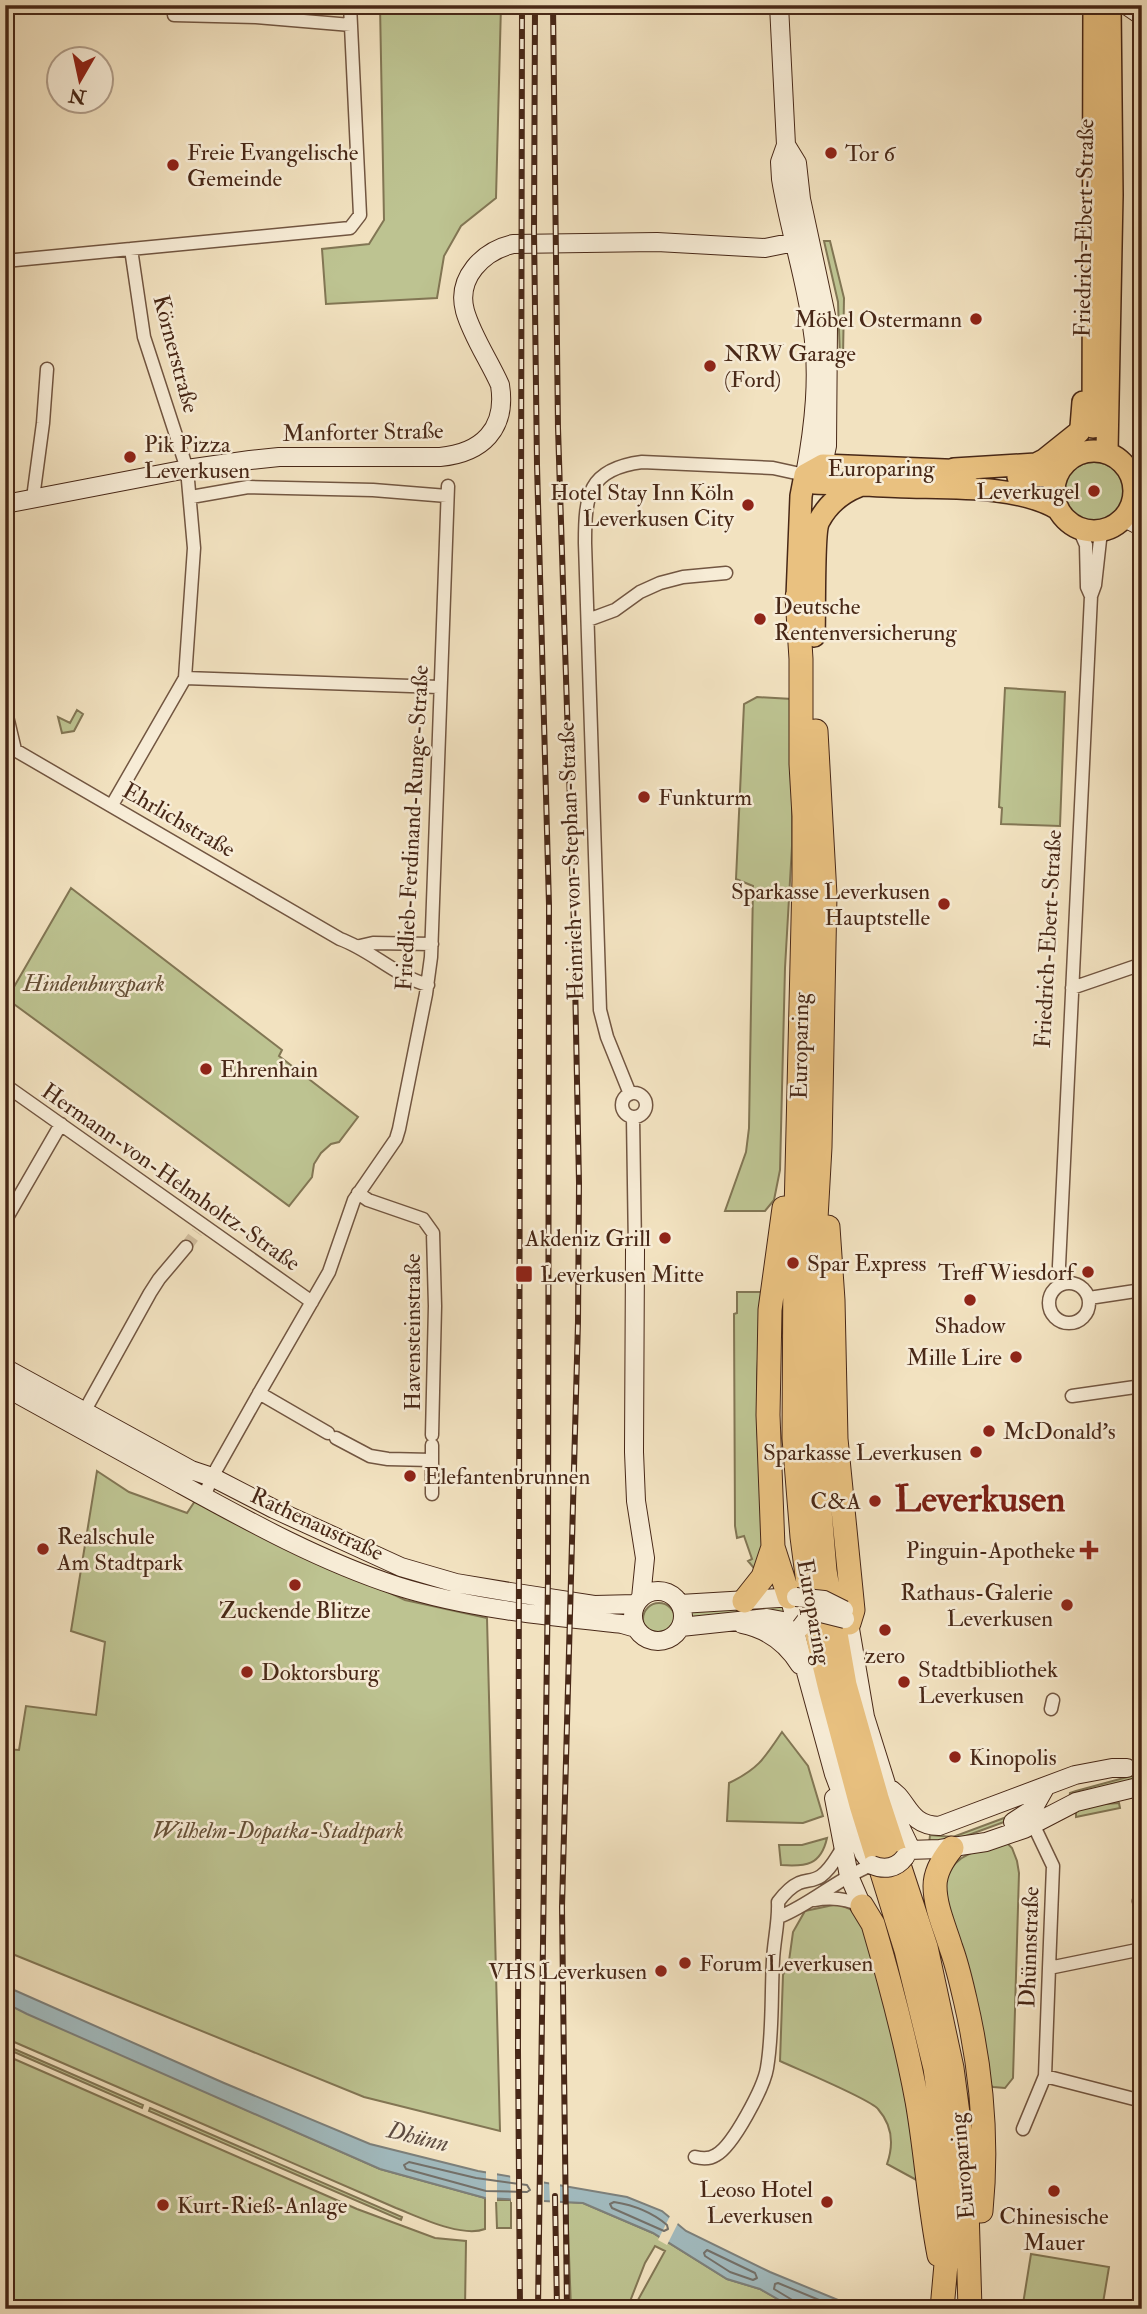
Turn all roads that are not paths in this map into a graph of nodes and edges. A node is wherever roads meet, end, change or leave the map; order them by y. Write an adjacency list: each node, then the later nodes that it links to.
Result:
1 (350, 5): 8 (street)
2 (779, 5): 9 (main road)
3 (1094, 5): 12 (main road, Friedrich-Ebert-Straße)
4 (1110, 5): 14 (main road, Friedrich-Ebert-Straße)
5 (1126, 5): 7 (main road)
6 (174, 15): 8 (street)
7 (1142, 16)
8 (351, 25): 10 (street)
9 (801, 241): 15 (main road, Manforter Straße); 18 (main road)
10 (131, 249): 11 (street); 15 (street, Körnerstraße)
11 (5, 261)
12 (1092, 272): 14 (main road, Friedrich-Ebert-Straße); 16 (main road)
13 (47, 369): 21 (street)
14 (1100, 452): 17 (main road); 22 (main road)
15 (187, 469): 20 (street, Körnerstraße); 21 (main road, Manforter Straße)
16 (954, 469): 17 (main road, Europaring); 18 (main road, Europaring)
17 (1060, 469): 24 (main road)
18 (814, 474): 19 (main road); 25 (main road); 31 (main road, Europaring); 32 (street, Heinrich-von-Stephan-Straße)
19 (861, 485): 24 (main road, Europaring); 25 (main road, Europaring)
20 (191, 497): 34 (street, Körnerstraße); 35 (street, Friedlieb-Ferdinand-Runge-Straße)
21 (33, 498): 23 (main road, Manforter Straße)
22 (1138, 498): 26 (main road)
23 (5, 504)
24 (1058, 509): 27 (main road)
25 (817, 523): 33 (main road, Europaring)
26 (1133, 523): 28 (main road)
27 (1079, 529): 28 (main road); 30 (street, Friedrich-Ebert-Straße)
28 (1103, 531): 30 (street, Friedrich-Ebert-Straße)
29 (726, 573): 32 (street)
30 (1091, 596): 44 (street, Friedrich-Ebert-Straße)
31 (797, 597): 46 (highway, Europaring)
32 (589, 620): 52 (street, Heinrich-von-Stephan-Straße)
33 (814, 636): 48 (highway, Europaring)
34 (185, 678): 35 (street); 39 (street)
35 (439, 687): 40 (street, Friedlieb-Ferdinand-Runge-Straße)
36 (5, 708): 37 (street)
37 (15, 750): 38 (street); 39 (street, Ehrlichstraße)
38 (5, 759)
39 (112, 805): 41 (street, Ehrlichstraße)
40 (432, 944): 41 (street, Ehrlichstraße); 43 (street, Friedlieb-Ferdinand-Runge-Straße)
41 (360, 946): 43 (street, Ehrlichstraße)
42 (1142, 964): 44 (street)
43 (428, 985): 49 (street, Friedlieb-Ferdinand-Runge-Straße)
44 (1072, 988): 53 (street, Friedrich-Ebert-Straße)
45 (5, 1085): 47 (street, Hermann-von-Helmholtz-Straße)
46 (799, 1097): 67 (highway); 103 (highway, Europaring)
47 (61, 1124): 50 (street); 56 (street, Hermann-von-Helmholtz-Straße)
48 (820, 1147): 74 (highway); 104 (highway, Europaring)
49 (358, 1193): 56 (street, Friedlieb-Ferdinand-Runge-Straße); 63 (street, Havensteinstraße)
50 (5, 1221)
51 (186, 1247): 62 (street)
52 (635, 1249): 68 (main road, Heinrich-von-Stephan-Straße)
53 (1062, 1284): 55 (street); 55 (street)
54 (1142, 1290): 55 (street)
55 (1089, 1298)
56 (312, 1302): 60 (street, Friedlieb-Ferdinand-Runge-Straße)
57 (5, 1368): 62 (main road, Rathenaustraße)
58 (1142, 1385): 61 (street)
59 (5, 1387): 66 (main road, Rathenaustraße)
60 (258, 1394): 63 (street); 64 (street, Friedlieb-Ferdinand-Runge-Straße)
61 (1072, 1396)
62 (84, 1412): 64 (main road, Rathenaustraße)
63 (432, 1460): 65 (street, Havensteinstraße)
64 (212, 1477): 66 (street, Friedlieb-Ferdinand-Runge-Straße); 71 (main road, Rathenaustraße)
65 (432, 1494)
66 (204, 1497): 77 (main road, Rathenaustraße)
67 (774, 1547): 70 (highway); 72 (highway)
68 (645, 1558): 69 (main road, Heinrich-von-Stephan-Straße); 71 (main road, Heinrich-von-Stephan-Straße)
69 (663, 1591): 71 (main road); 73 (main road)
70 (793, 1597): 72 (main road); 74 (main road, bridge); 78 (main road, Europaring)
71 (639, 1601): 77 (main road)
72 (744, 1601): 73 (main road)
73 (680, 1604): 76 (main road)
74 (846, 1617): 78 (main road, bridge); 83 (main road, Europaring)
75 (729, 1622): 76 (main road); 78 (main road); 79 (main road)
76 (681, 1627): 77 (main road)
77 (636, 1628)
78 (799, 1633): 79 (main road, Europaring)
79 (806, 1673): 81 (main road, Europaring)
80 (1134, 1767): 84 (main road)
81 (834, 1773): 87 (main road, Europaring); 89 (main road, Europaring)
82 (1142, 1786): 85 (main road)
83 (887, 1787): 84 (main road); 88 (main road, Europaring)
84 (1042, 1794): 86 (main road)
85 (1034, 1824): 86 (main road); 98 (street, Dhünnstraße)
86 (952, 1848): 88 (main road); 93 (highway)
87 (842, 1849): 90 (main road, Europaring); 96 (street)
88 (910, 1860): 89 (main road, bridge); 93 (highway)
89 (872, 1874): 90 (street); 94 (highway)
90 (849, 1876): 92 (street); 94 (main road, Europaring)
91 (1142, 1900): 95 (street)
92 (807, 1902): 94 (street); 96 (street)
93 (938, 1906): 104 (highway)
94 (867, 1915): 103 (highway)
95 (1142, 1915)
96 (779, 1917): 102 (street)
97 (1142, 1949): 98 (street)
98 (1049, 1968): 99 (street, Dhünnstraße)
99 (1045, 2076): 100 (street); 101 (street, Dhünnstraße)
100 (1142, 2101)
101 (1023, 2129)
102 (695, 2157)
103 (944, 2278): 105 (highway, Europaring)
104 (970, 2303)
105 (942, 2309)

